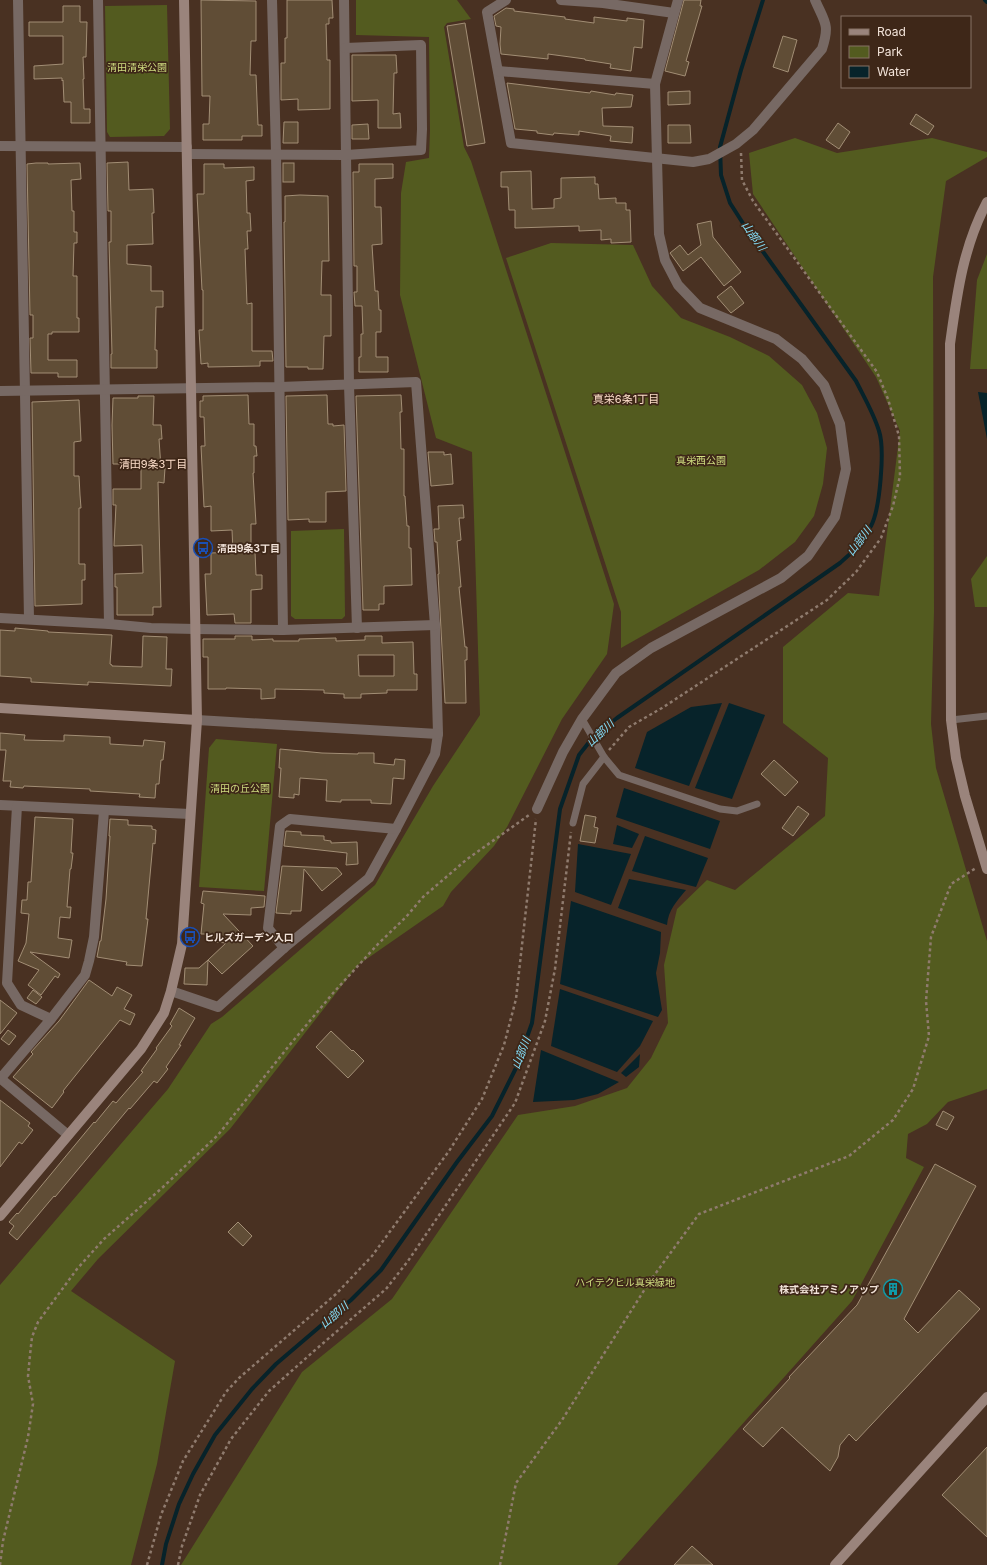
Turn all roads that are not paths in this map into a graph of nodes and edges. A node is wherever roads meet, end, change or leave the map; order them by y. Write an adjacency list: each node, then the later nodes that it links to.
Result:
1 (18, 0): 15 (street)
2 (98, 0): 17 (street)
3 (184, 0): 18 (street)
4 (272, 0): 19 (street)
5 (344, 0): 12 (street)
6 (506, 0): 13 (street)
7 (560, 0): 10 (street)
8 (678, 0): 11 (street)
9 (815, 0): 21 (street)
10 (603, 1): 11 (street)
11 (674, 13): 14 (street)
12 (345, 48): 20 (street); 20 (street)
13 (498, 71): 14 (street); 21 (street)
14 (655, 84): 21 (street)
15 (21, 145): 16 (street); 17 (street); 27 (street)
16 (0, 146)
17 (100, 147): 18 (street); 26 (street)
18 (187, 150): 19 (street); 24 (street)
19 (276, 153): 20 (street); 25 (street)
20 (346, 154): 23 (street)
21 (657, 158): 40 (street)
22 (987, 202): 39 (street)
23 (349, 385): 25 (street); 32 (street); 33 (street)
24 (191, 387): 25 (street); 26 (street); 34 (street)
25 (280, 387): 35 (street)
26 (105, 389): 27 (street); 31 (street)
27 (24, 390): 28 (street); 30 (street)
28 (0, 391)
29 (0, 618): 30 (street)
30 (29, 619): 31 (street)
31 (109, 624): 34 (street)
32 (435, 625): 33 (street); 41 (street)
33 (357, 628): 35 (street)
34 (195, 629): 35 (street); 38 (street)
35 (283, 630)
36 (0, 708): 38 (street)
37 (987, 716): 39 (lane)
38 (197, 720): 41 (street); 48 (street)
39 (950, 720): 51 (street)
40 (584, 722): 42 (lane); 46 (street)
41 (438, 734): 50 (street)
42 (603, 754): 43 (lane); 49 (lane)
43 (757, 804)
44 (0, 805): 45 (street)
45 (17, 806): 47 (street); 54 (street)
46 (537, 809)
47 (104, 811): 48 (street); 54 (street)
48 (190, 814): 53 (street)
49 (573, 823)
50 (396, 829): 52 (street); 52 (street)
51 (986, 865)
52 (284, 948): 53 (street)
53 (171, 991): 56 (street)
54 (51, 1019): 55 (street)
55 (0, 1078): 56 (street)
56 (68, 1135): 57 (street)
57 (0, 1216)
58 (987, 1396): 59 (street)
59 (835, 1565)

